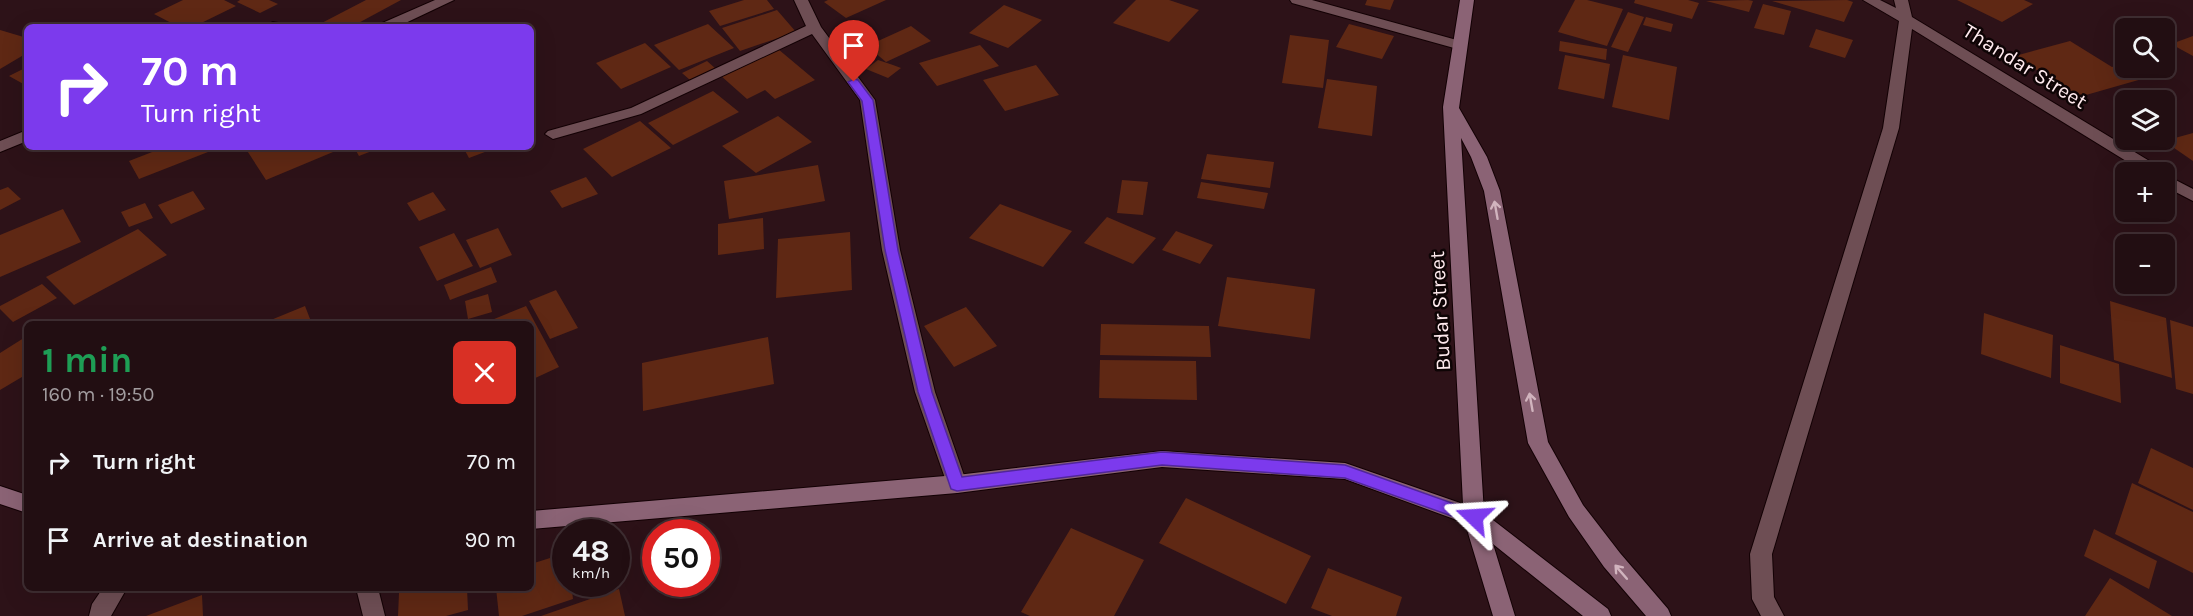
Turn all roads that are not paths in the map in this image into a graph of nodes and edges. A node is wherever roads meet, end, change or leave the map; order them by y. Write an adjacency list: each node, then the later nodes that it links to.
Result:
1 (447, 0): 8 (street)
2 (801, 0): 9 (street)
3 (1298, 0): 10 (street)
4 (1467, 0): 10 (main road, Budar Street)
5 (1869, 0): 7 (street, Thandar Street)
6 (1901, 0): 7 (street)
7 (1906, 19): 15 (street, Thandar Street); 30 (street)
8 (392, 24)
9 (814, 28): 12 (street); 18 (street)
10 (1459, 45): 11 (main road, Budar Street)
11 (1451, 107): 21 (main road, Budar Street); 29 (main road, one-way to 11)
12 (553, 134)
13 (24, 136): 14 (street)
14 (0, 147)
15 (2139, 162)
16 (2175, 185): 17 (street)
17 (2193, 196)
18 (957, 484): 21 (main road); 22 (main road)
19 (0, 495): 20 (main road)
20 (24, 503)
21 (1474, 517): 27 (main road, Budar Street); 28 (main road)
22 (534, 520)
23 (114, 591): 25 (street)
24 (368, 591): 26 (street)
25 (100, 616)
26 (374, 616)
27 (1504, 616)
28 (1600, 616)
29 (1660, 616)
30 (1773, 616)

